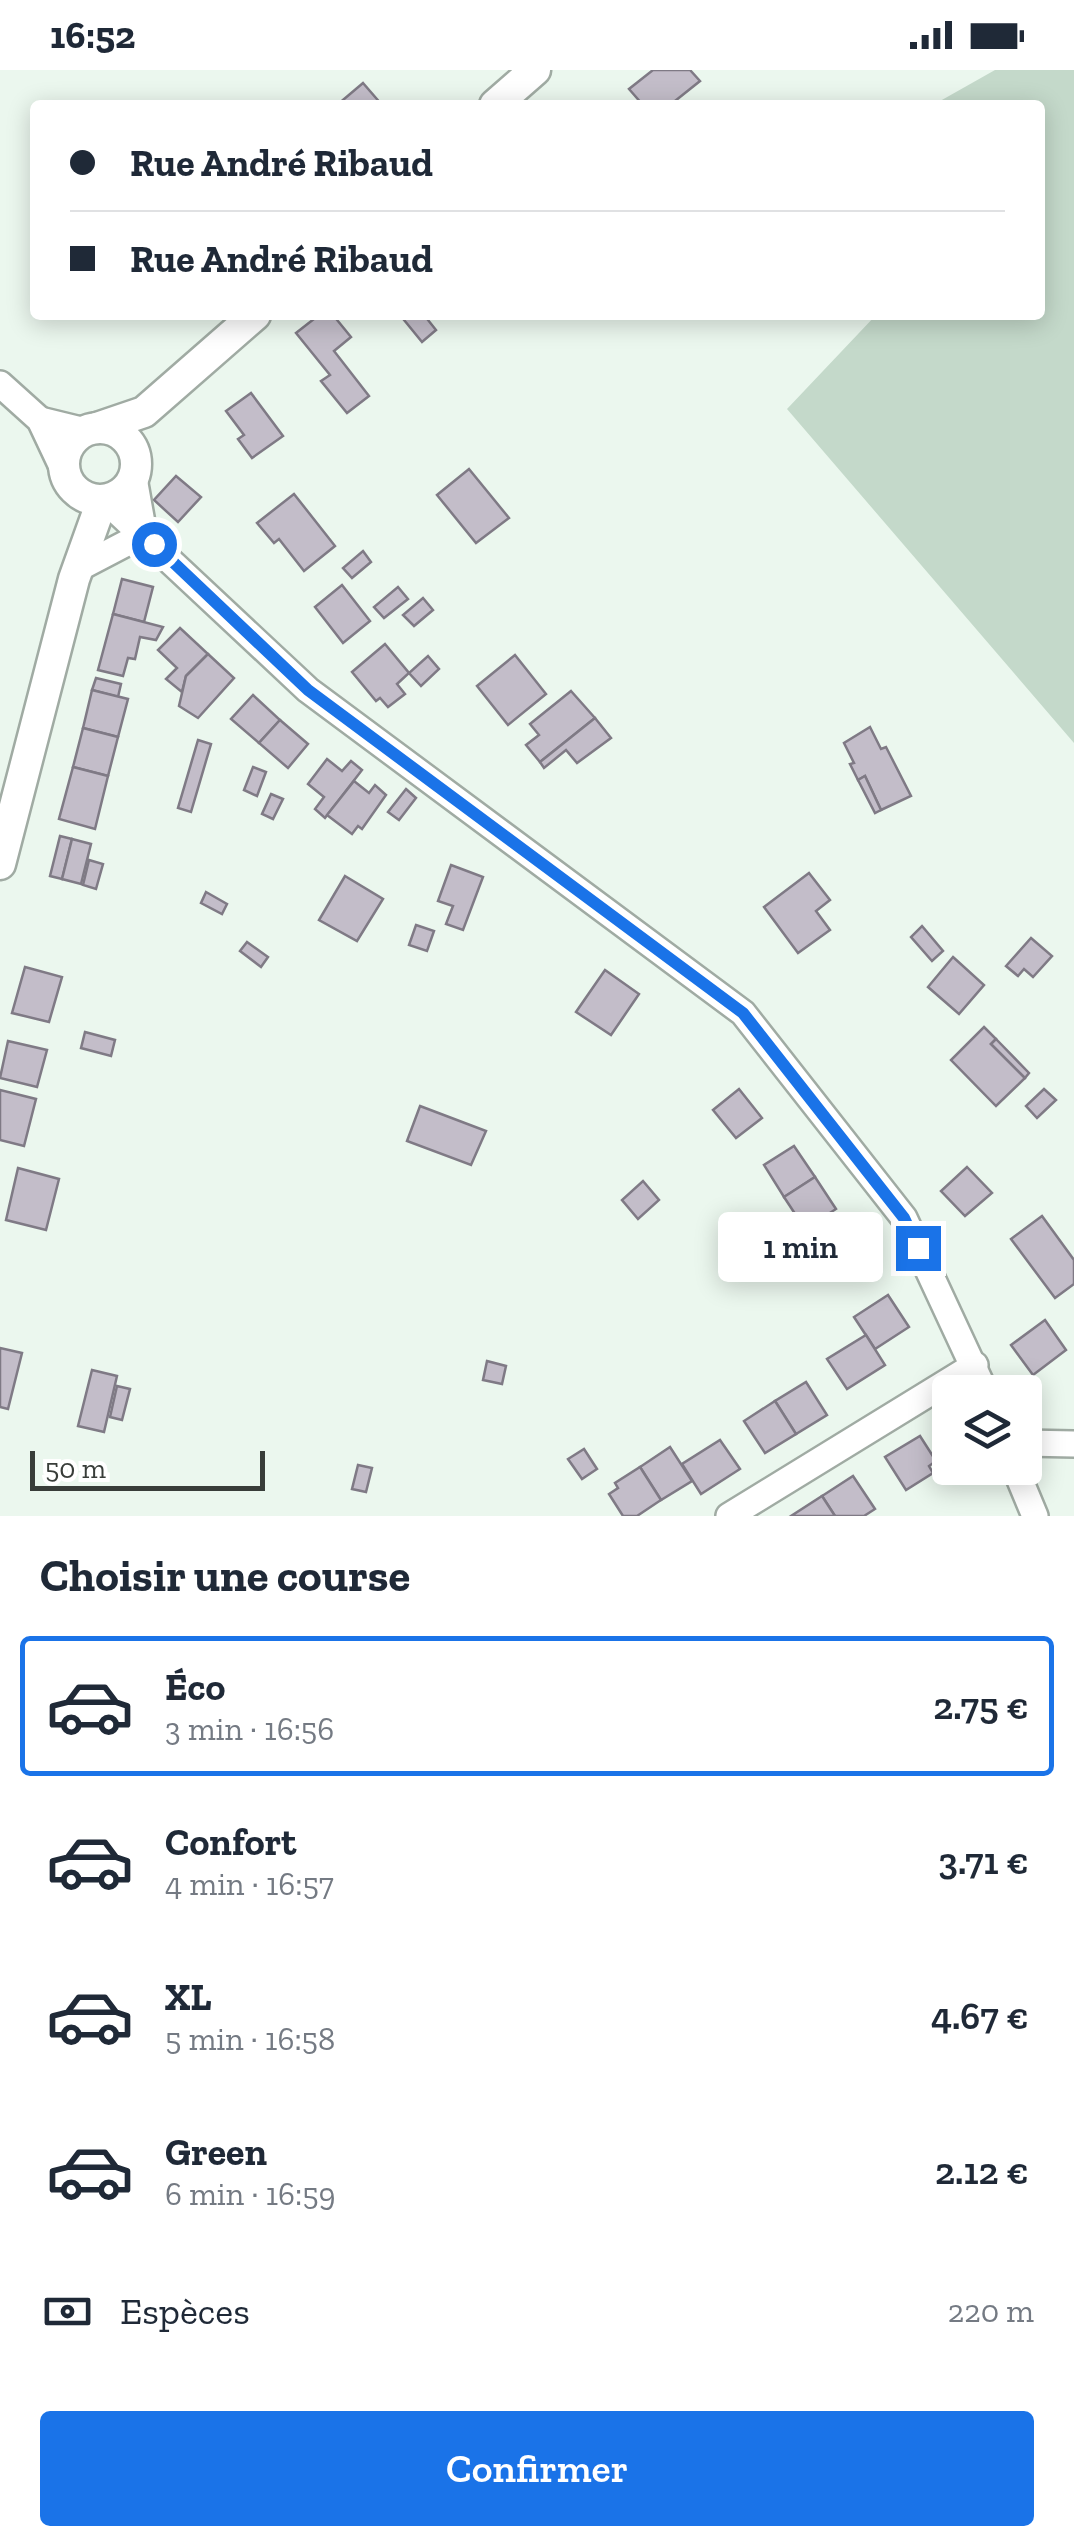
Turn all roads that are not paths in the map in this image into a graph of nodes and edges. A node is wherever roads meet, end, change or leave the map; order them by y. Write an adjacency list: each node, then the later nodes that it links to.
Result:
1 (535, 70): 2 (street)
2 (501, 100)
3 (249, 320): 5 (street)
4 (0, 384): 6 (street)
5 (144, 412): 7 (street); 8 (street)
6 (40, 420): 7 (street); 10 (street)
7 (91, 430): 8 (street); 10 (street)
8 (131, 445): 9 (street)
9 (134, 478): 10 (street); 11 (street)
10 (87, 492): 11 (street); 12 (street)
11 (144, 534): 12 (street); 14 (street)
12 (79, 568): 13 (street)
13 (0, 864)
14 (975, 1365): 15 (street); 19 (street)
15 (979, 1375)
16 (1042, 1443): 17 (street)
17 (1074, 1444)
18 (1022, 1485): 20 (street)
19 (730, 1516)
20 (1035, 1516)

